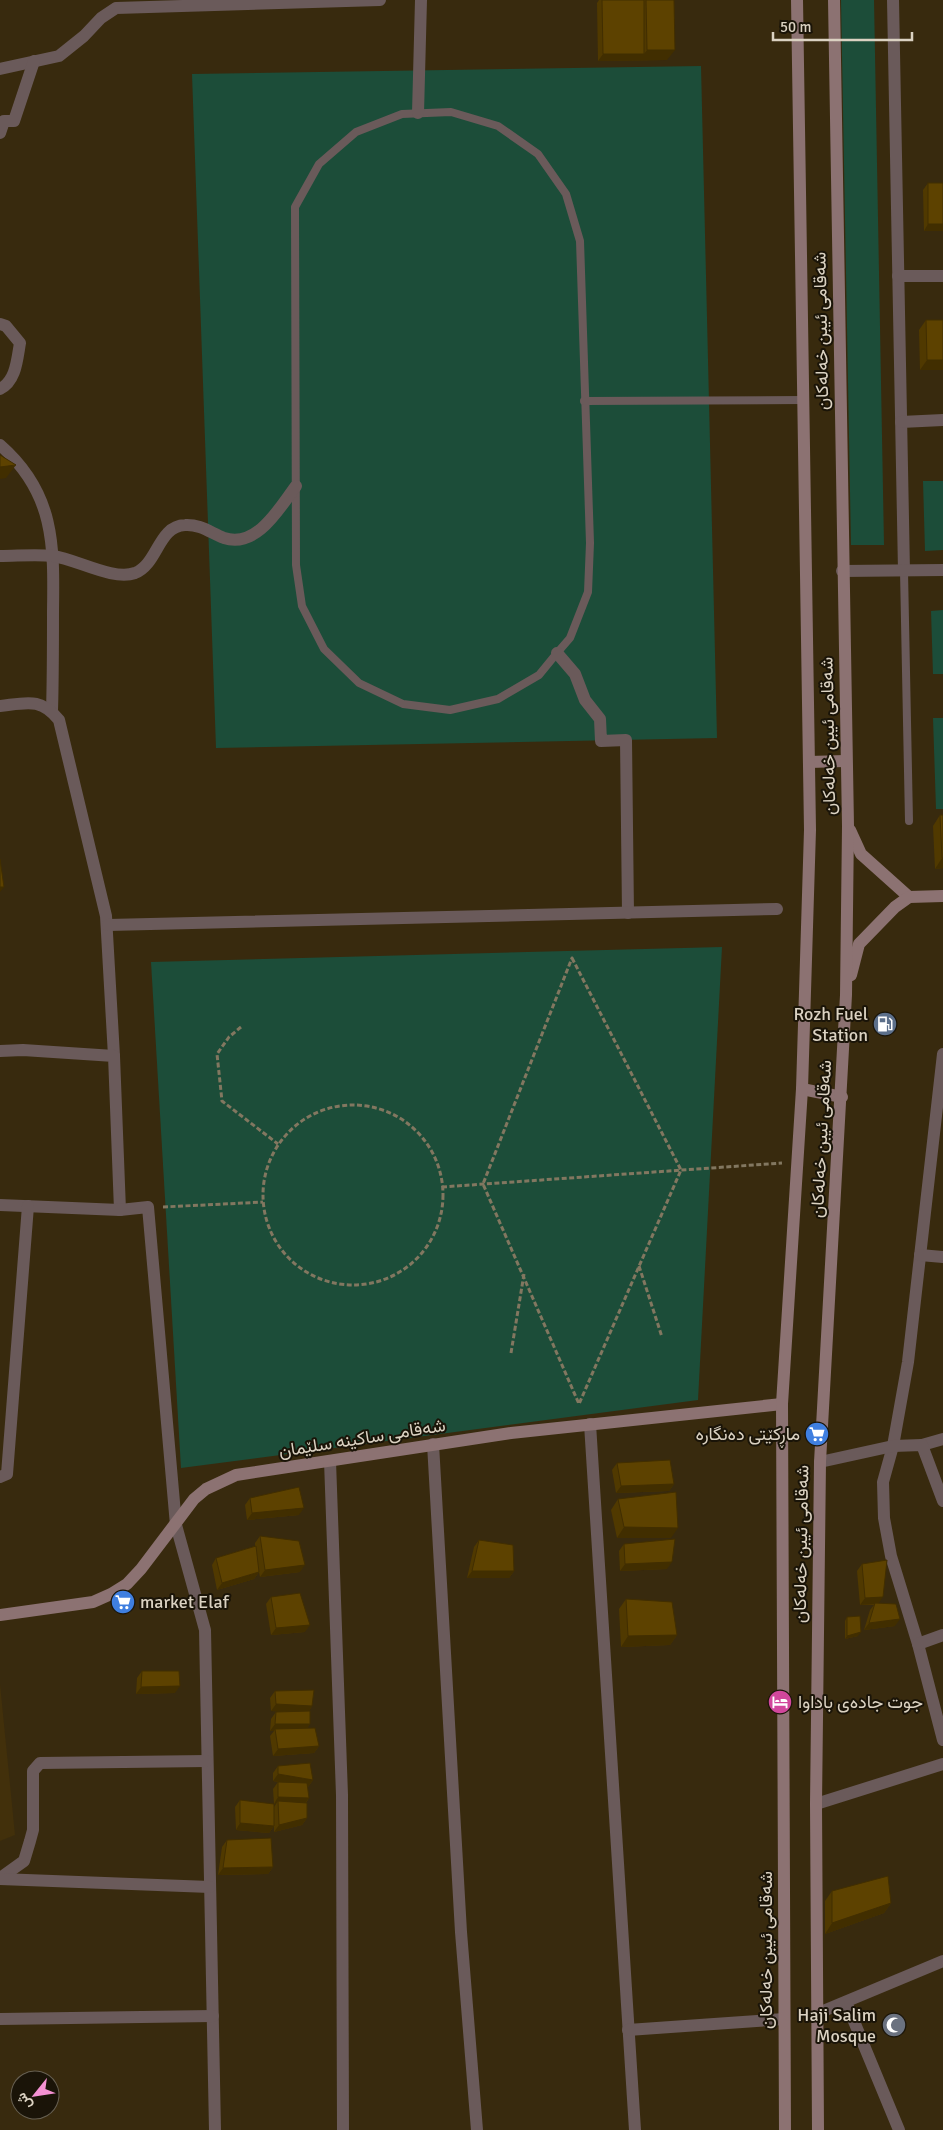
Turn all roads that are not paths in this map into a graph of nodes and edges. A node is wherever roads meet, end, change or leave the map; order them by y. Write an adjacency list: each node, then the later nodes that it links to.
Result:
1 (380, 0): 6 (street)
2 (421, 0): 10 (street)
3 (797, 0): 16 (main road, شەقامی ئیبن خەلەکان)
4 (834, 0): 25 (main road, شەقامی ئیبن خەلەکان)
5 (893, 0): 12 (street)
6 (319, 1): 7 (street)
7 (176, 3): 8 (street)
8 (34, 62): 9 (street); 11 (street)
9 (0, 69)
10 (418, 114): 17 (lane); 21 (lane)
11 (0, 133)
12 (898, 276): 13 (street); 19 (street)
13 (943, 276)
14 (0, 324): 15 (street)
15 (0, 389)
16 (804, 400): 17 (lane); 31 (main road, شەقامی ئیبن خەلەکان)
17 (584, 401): 27 (lane)
18 (943, 420): 19 (street)
19 (901, 422): 26 (street)
20 (0, 445): 23 (street)
21 (296, 486): 23 (street); 27 (lane)
22 (0, 556): 23 (street)
23 (54, 556): 29 (street)
24 (943, 570): 26 (street)
25 (842, 571): 26 (street); 30 (main road, شەقامی ئیبن خەلەکان)
26 (904, 571): 32 (lane)
27 (557, 653): 37 (street)
28 (0, 706): 29 (street)
29 (52, 711): 38 (street)
30 (845, 761): 31 (main road); 33 (main road, شەقامی ئیبن خەلەکان)
31 (809, 762): 43 (main road, شەقامی ئیبن خەلەکان)
32 (908, 821)
33 (848, 826): 34 (main road); 39 (main road, شەقامی ئیبن خەلەکان)
34 (908, 896): 35 (main road); 39 (main road)
35 (943, 896)
36 (777, 909): 37 (street)
37 (628, 913): 38 (street)
38 (108, 925): 42 (street)
39 (846, 995): 44 (main road, شەقامی ئیبن خەلەکان)
40 (0, 1051): 42 (street)
41 (943, 1054): 48 (street)
42 (114, 1056): 47 (street)
43 (802, 1090): 44 (main road); 50 (main road, شەقامی ئیبن خەلەکان)
44 (842, 1097): 57 (main road, شەقامی ئیبن خەلەکان)
45 (0, 1205): 46 (street)
46 (28, 1206): 47 (street); 58 (street)
47 (120, 1210): 60 (street)
48 (920, 1255): 49 (street); 55 (street)
49 (943, 1257)
50 (782, 1404): 51 (main road, شەقامی ساکینە سلێمان); 75 (main road, شەقامی ئیبن خەلەکان)
51 (590, 1424): 53 (main road, شەقامی ساکینە سلێمان); 76 (street)
52 (943, 1439): 54 (street)
53 (433, 1444): 56 (main road, شەقامی ساکینە سلێمان); 79 (street)
54 (922, 1445): 55 (street); 59 (street)
55 (893, 1446): 57 (street); 63 (street)
56 (330, 1461): 60 (main road, شەقامی ساکینە سلێمان); 78 (street)
57 (820, 1462): 67 (main road, شەقامی ئیبن خەلەکان)
58 (0, 1477)
59 (943, 1502)
60 (176, 1525): 61 (main road, شەقامی ساکینە سلێمان); 65 (street)
61 (0, 1614)
62 (943, 1636): 63 (street)
63 (918, 1644): 64 (street)
64 (943, 1740)
65 (208, 1761): 68 (street); 69 (street)
66 (943, 1764): 67 (street)
67 (816, 1804): 72 (main road, شەقامی ئیبن خەلەکان)
68 (0, 1879): 69 (street)
69 (210, 1887): 73 (street)
70 (943, 1961): 71 (street)
71 (846, 2002): 72 (street); 83 (street)
72 (816, 2014): 82 (main road, شەقامی ئیبن خەلەکان)
73 (213, 2016): 74 (street); 77 (street)
74 (0, 2019)
75 (784, 2019): 76 (street); 81 (main road, شەقامی ئیبن خەلەکان)
76 (628, 2030): 80 (street)
77 (215, 2130)
78 (342, 2130)
79 (477, 2130)
80 (635, 2130)
81 (785, 2130)
82 (818, 2130)
83 (899, 2130)

